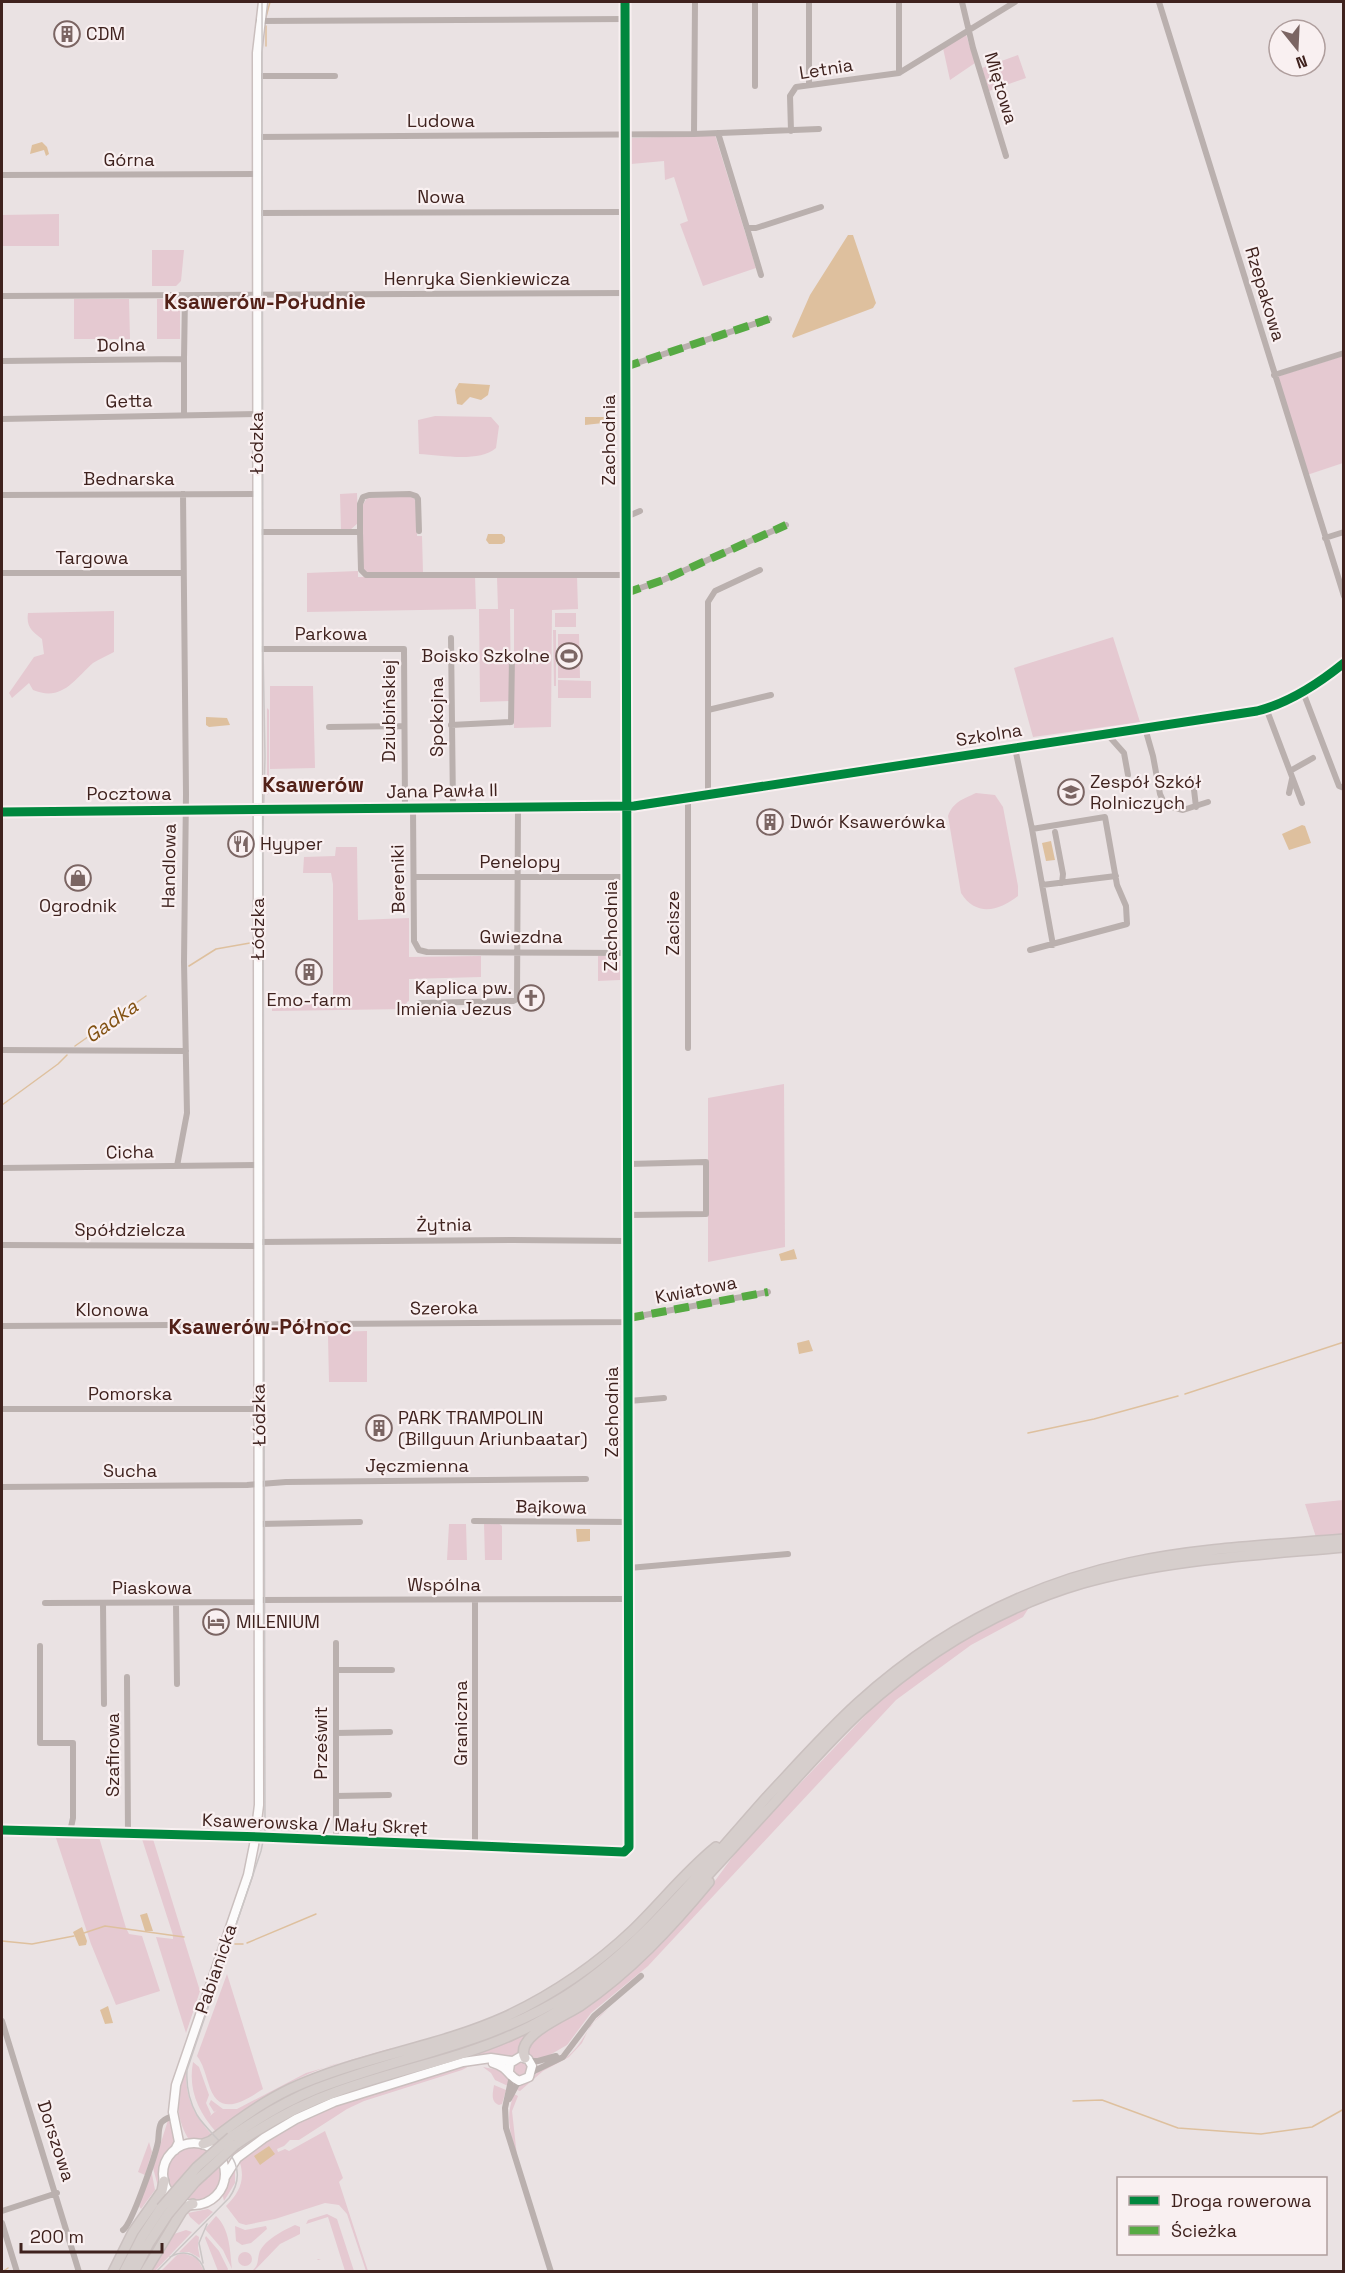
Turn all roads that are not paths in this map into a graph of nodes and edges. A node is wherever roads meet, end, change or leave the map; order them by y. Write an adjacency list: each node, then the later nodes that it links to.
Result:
1 (625, 2): 10 (street, Zachodnia)
2 (695, 2): 22 (street)
3 (755, 2): 17 (street)
4 (809, 2): 16 (street)
5 (899, 2): 13 (street)
6 (962, 2): 12 (street, Miętowa)
7 (1015, 2): 12 (street, Letnia)
8 (1159, 2): 41 (street, Rzepakowa)
9 (263, 4): 11 (street, Łódzka)
10 (625, 20): 11 (street); 21 (street, Zachodnia)
11 (259, 21): 14 (street, Łódzka)
12 (968, 30): 13 (street, Letnia); 24 (street, Miętowa)
13 (899, 73): 16 (street, Letnia)
14 (257, 76): 15 (street); 23 (street, Łódzka)
15 (335, 76)
16 (809, 84): 19 (street, Letnia)
17 (755, 86)
18 (819, 129): 19 (street)
19 (791, 131): 20 (street)
20 (718, 133): 22 (street); 30 (street)
21 (626, 134): 22 (street); 23 (street, Ludowa); 28 (street, Zachodnia)
22 (694, 134)
23 (257, 137): 25 (street, Łódzka)
24 (1006, 156)
25 (257, 174): 26 (street, Górna); 29 (street, Łódzka)
26 (2, 175)
27 (821, 207): 30 (street)
28 (626, 212): 29 (street, Nowa); 32 (street, Zachodnia)
29 (257, 213): 33 (street, Łódzka)
30 (747, 228): 31 (street)
31 (760, 275)
32 (626, 293): 33 (street, Henryka Sienkiewicza); 40 (street, Zachodnia)
33 (257, 295): 35 (street, Henryka Sienkiewicza); 42 (street, Łódzka)
34 (2, 296): 35 (street, Henryka Sienkiewicza)
35 (184, 296): 38 (street)
36 (769, 319): 40 (street)
37 (1344, 353): 41 (street)
38 (184, 359): 39 (street, Dolna); 43 (street)
39 (2, 362)
40 (626, 367): 49 (street, Zachodnia)
41 (1274, 375): 55 (street, Rzepakowa)
42 (257, 414): 43 (street, Getta); 46 (street, Łódzka)
43 (184, 416): 44 (street, Getta)
44 (2, 419)
45 (183, 494): 46 (street, Bednarska); 47 (street, Bednarska); 58 (street, Handlowa)
46 (258, 494): 52 (street, Łódzka)
47 (2, 495)
48 (640, 512): 49 (street)
49 (626, 517): 59 (street, Zachodnia)
50 (786, 525): 60 (street)
51 (419, 531): 53 (street)
52 (258, 532): 53 (street); 63 (street, Łódzka)
53 (360, 532): 59 (street)
54 (1344, 532): 55 (street)
55 (1325, 538): 61 (street, Rzepakowa)
56 (760, 570): 70 (street)
57 (2, 573): 58 (street, Targowa)
58 (183, 573): 93 (street, Handlowa)
59 (626, 575): 60 (street, Zachodnia)
60 (626, 594): 87 (street, Zachodnia)
61 (1343, 595)
62 (451, 638): 71 (street, Spokojna)
63 (258, 649): 64 (street, Parkowa); 92 (street, Łódzka)
64 (404, 649): 73 (street, Dziubińskiej)
65 (512, 656): 71 (street)
66 (1344, 663): 67 (street, Szkolna)
67 (1303, 692): 69 (street, Szkolna); 81 (street)
68 (771, 695): 70 (street)
69 (1266, 708): 74 (street, Szkolna); 78 (street)
70 (708, 710): 83 (street)
71 (452, 725): 88 (street, Spokojna)
72 (329, 726): 73 (street)
73 (404, 726): 91 (street, Dziubińskiej)
74 (1145, 728): 75 (street, Szkolna); 90 (street)
75 (1107, 734): 76 (street, Szkolna); 79 (street)
76 (1015, 748): 83 (street, Szkolna); 95 (street)
77 (1313, 758): 78 (street)
78 (1291, 773): 82 (street); 86 (street)
79 (1128, 775)
80 (1193, 781): 90 (street)
81 (1344, 789)
82 (1289, 793)
83 (708, 795): 84 (street, Szkolna)
84 (688, 797): 87 (street, Szkolna); 109 (street, Zacisze)
85 (1208, 802): 90 (street)
86 (1302, 803)
87 (627, 806): 89 (street, Jana Pawła II); 100 (street, Zachodnia)
88 (453, 807): 89 (street, Jana Pawła II); 91 (street, Jana Pawła II)
89 (518, 807): 99 (street)
90 (1196, 807)
91 (409, 808): 92 (street, Jana Pawła II); 98 (street, Bereniki)
92 (258, 810): 93 (street, Pocztowa); 113 (street, Łódzka)
93 (185, 811): 94 (street, Pocztowa); 111 (street, Handlowa)
94 (2, 812)
95 (1032, 829): 97 (street); 102 (street)
96 (1055, 832): 101 (street)
97 (1116, 876): 101 (street); 103 (street)
98 (414, 877): 99 (street, Penelopy); 104 (street, Bereniki)
99 (518, 877): 100 (street, Penelopy); 106 (street)
100 (627, 877): 107 (street, Zachodnia)
101 (1062, 883): 102 (street)
102 (1042, 885): 103 (street)
103 (1053, 945): 105 (street)
104 (417, 948): 106 (street, Gwiezdna)
105 (1030, 950)
106 (518, 952): 107 (street, Gwiezdna); 108 (street)
107 (627, 953): 112 (street, Zachodnia)
108 (420, 1004)
109 (688, 1048)
110 (2, 1050): 111 (street)
111 (186, 1051): 114 (street, Handlowa)
112 (629, 1164): 116 (street, Zachodnia); 116 (street)
113 (259, 1165): 114 (street, Cicha); 118 (street, Łódzka)
114 (177, 1166): 115 (street, Cicha)
115 (2, 1168)
116 (628, 1215): 117 (street, Zachodnia)
117 (628, 1241): 118 (street, Żytnia); 121 (street, Zachodnia)
118 (259, 1244): 119 (street, Spółdzielcza); 122 (street, Łódzka)
119 (2, 1245)
120 (768, 1292): 121 (street, Kwiatowa)
121 (629, 1320): 122 (street, Szeroka); 125 (street, Zachodnia)
122 (258, 1325): 123 (street, Klonowa); 127 (street, Łódzka)
123 (2, 1326)
124 (664, 1398): 125 (street)
125 (629, 1401): 133 (street, Zachodnia)
126 (2, 1409): 127 (street, Pomorska)
127 (259, 1409): 129 (street, Łódzka)
128 (586, 1479): 129 (street, Jęczmienna)
129 (260, 1484): 130 (street, Sucha); 134 (street, Łódzka)
130 (2, 1487)
131 (474, 1521): 133 (street, Bajkowa)
132 (360, 1522): 134 (street)
133 (629, 1522): 138 (street, Zachodnia)
134 (260, 1524): 141 (street, Łódzka)
135 (1344, 1539): 156 (main road)
136 (1344, 1547): 162 (main road)
137 (788, 1554): 138 (street)
138 (629, 1568): 139 (street, Zachodnia)
139 (629, 1599): 140 (street, Wspólna); 164 (street, Zachodnia)
140 (475, 1600): 141 (street, Wspólna); 163 (street, Graniczna)
141 (260, 1601): 144 (street, Piaskowa); 160 (street, Łódzka)
142 (45, 1603): 143 (street, Piaskowa)
143 (103, 1604): 144 (street, Piaskowa); 151 (street)
144 (176, 1604): 150 (street)
145 (336, 1643): 147 (street, Prześwit)
146 (40, 1646): 158 (street)
147 (336, 1670): 148 (street); 153 (street, Prześwit)
148 (392, 1670)
149 (127, 1677): 159 (street, Szafirowa)
150 (177, 1684)
151 (104, 1704)
152 (390, 1732): 153 (street)
153 (336, 1733): 155 (street, Prześwit)
154 (389, 1795): 155 (street)
155 (336, 1796): 161 (street, Prześwit)
156 (739, 1828): 177 (main road); 178 (main road)
157 (2, 1830): 158 (street, Ksawerowska / Mały Skręt)
158 (70, 1832): 159 (street, Ksawerowska / Mały Skręt)
159 (128, 1834): 160 (street, Ksawerowska / Mały Skręt)
160 (256, 1837): 161 (street, Ksawerowska / Mały Skręt); 174 (street, Pabianicka)
161 (336, 1841): 163 (street, Ksawerowska / Mały Skręt)
162 (738, 1841): 169 (main road); 177 (main road)
163 (475, 1846): 164 (street, Ksawerowska / Mały Skręt)
164 (627, 1850)
165 (641, 1976): 167 (street)
166 (2, 2021): 184 (street, Dorszowa)
167 (565, 2053): 169 (street); 171 (street)
168 (482, 2059): 170 (street); 172 (street); 181 (street)
169 (528, 2059): 170 (street); 171 (street)
170 (512, 2061): 172 (street)
171 (532, 2072): 173 (street)
172 (510, 2074): 173 (street); 175 (street)
173 (522, 2081): 175 (street)
174 (174, 2099): 176 (street, Pabianicka); 178 (street, Pabianicka)
175 (505, 2114): 196 (street)
176 (173, 2116): 179 (street, Pabianicka); 189 (street)
177 (233, 2141): 187 (main road, bridge)
178 (198, 2144): 179 (street); 180 (street)
179 (176, 2150): 183 (street)
180 (218, 2155): 181 (street); 182 (street)
181 (239, 2156): 182 (street)
182 (225, 2176): 185 (street)
183 (164, 2181): 185 (street); 192 (main road)
184 (57, 2193): 186 (street); 191 (street, Dorszowa)
185 (193, 2204): 195 (main road)
186 (2, 2211)
187 (165, 2211): 193 (main road); 194 (main road)
188 (2, 2223): 190 (street)
189 (123, 2230)
190 (17, 2271)
191 (79, 2271)
192 (113, 2271)
193 (124, 2271)
194 (134, 2271)
195 (145, 2271)
196 (551, 2271)

